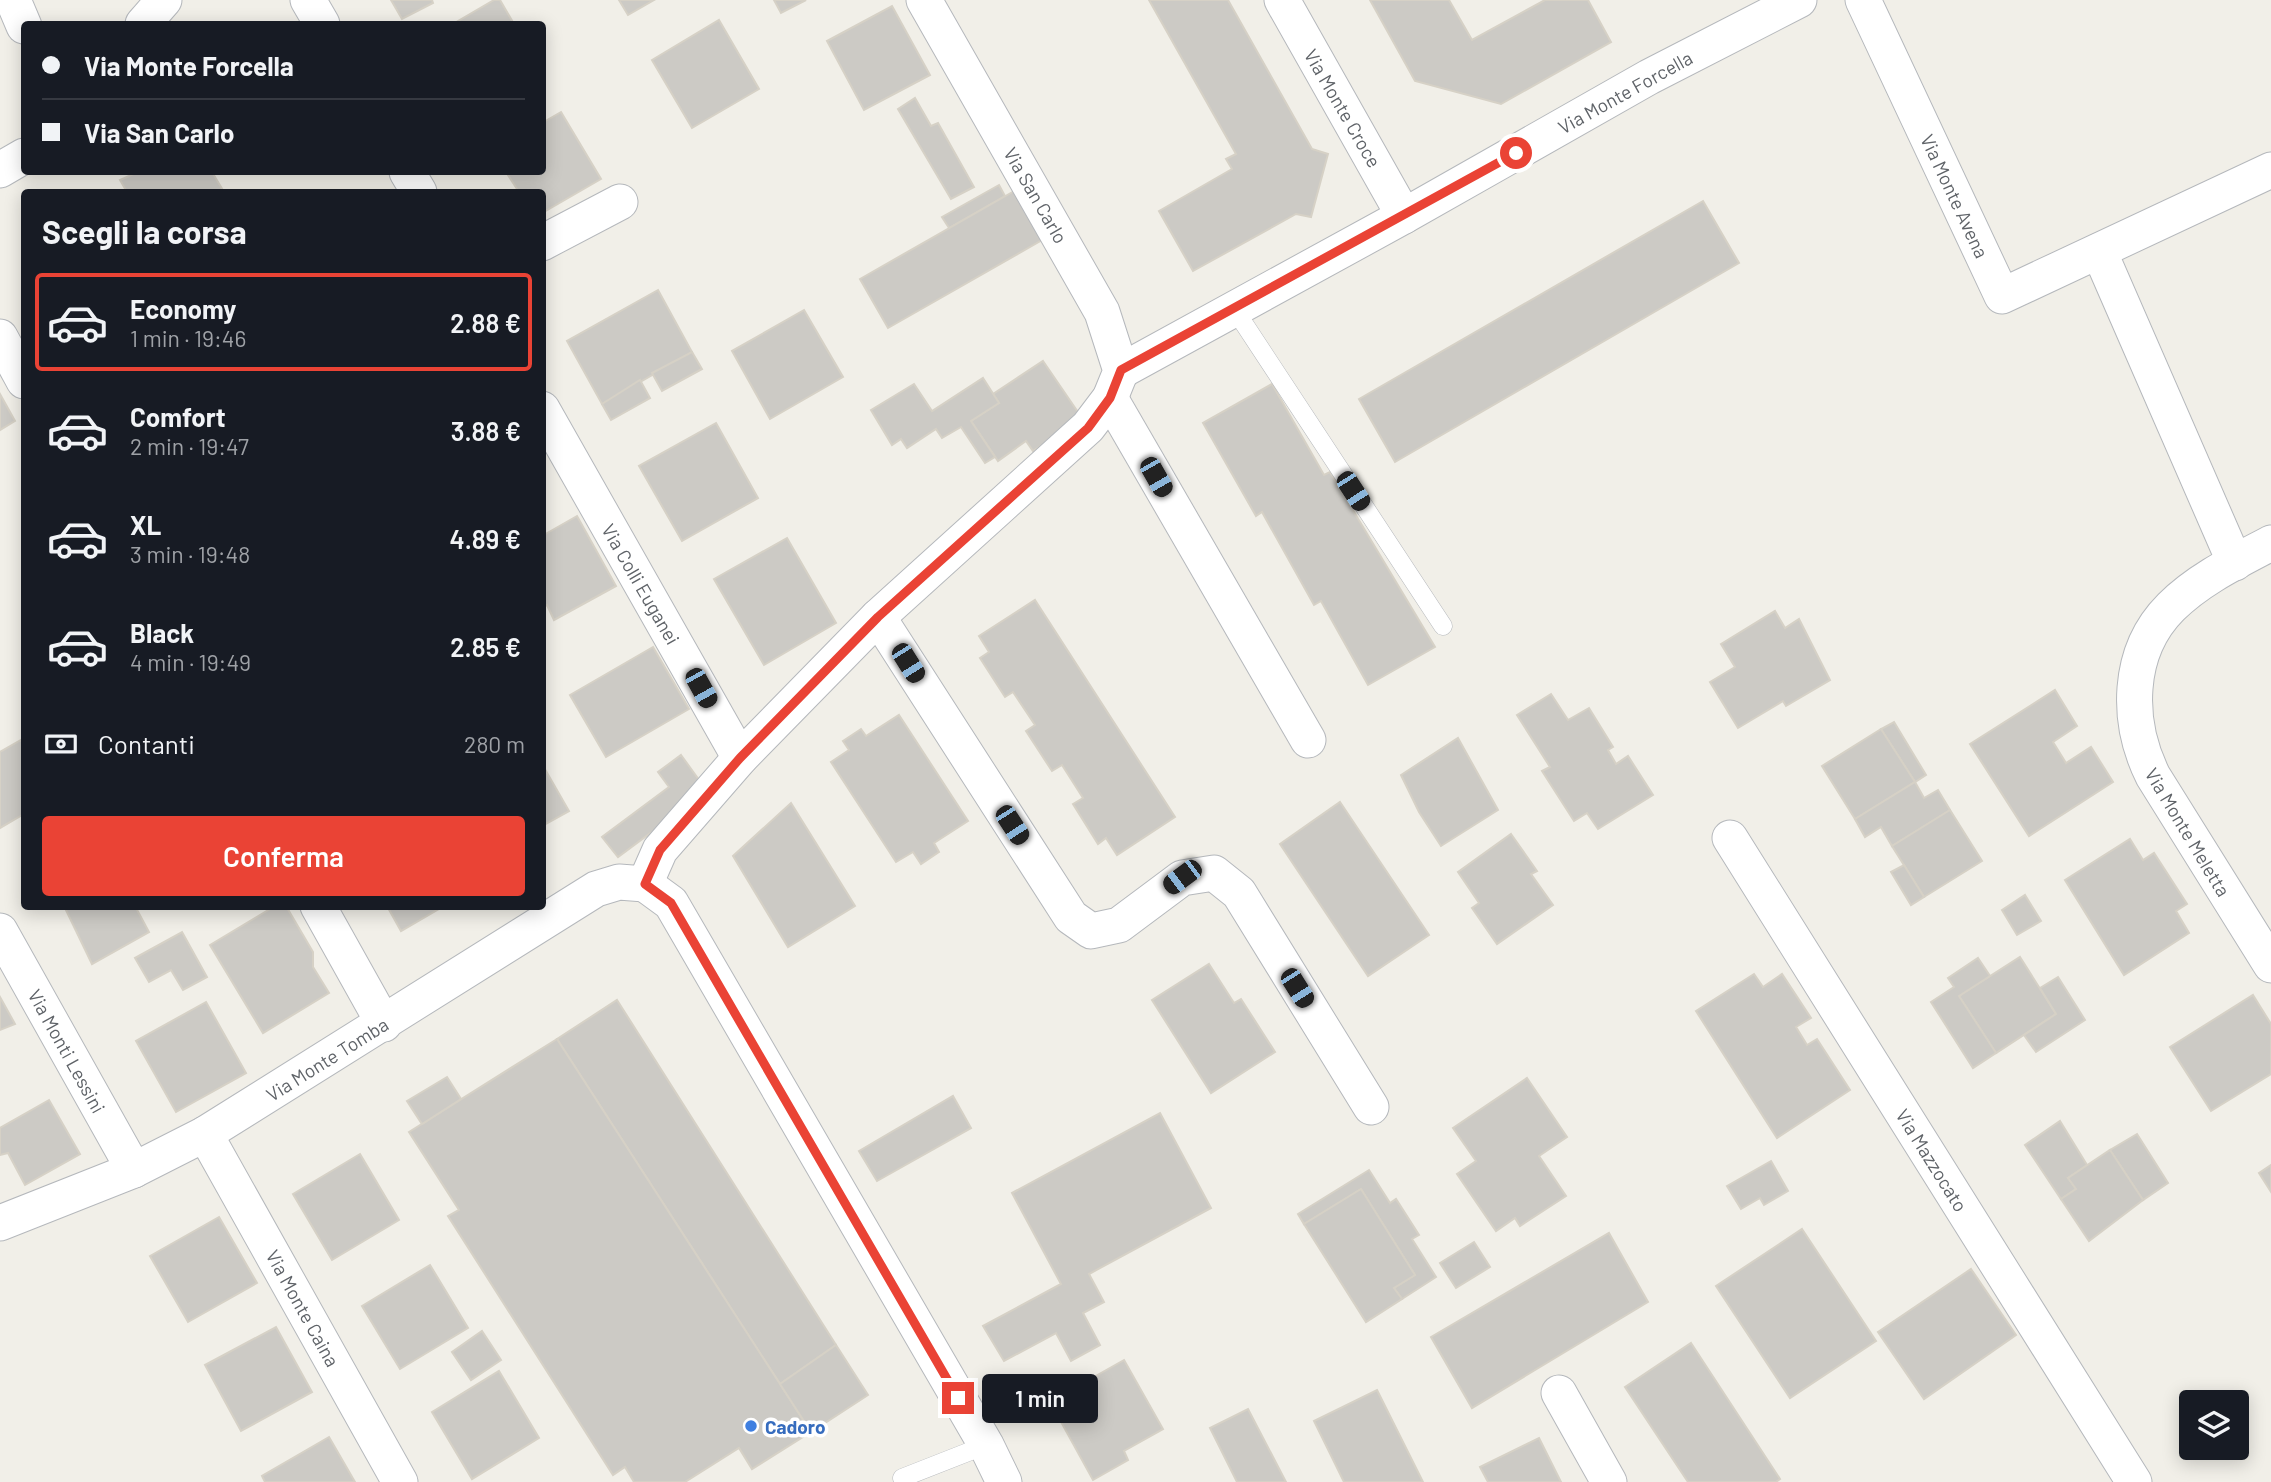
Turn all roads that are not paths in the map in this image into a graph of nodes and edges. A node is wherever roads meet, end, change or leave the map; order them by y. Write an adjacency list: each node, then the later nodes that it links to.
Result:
1 (13, 0): 8 (street)
2 (164, 0): 9 (street)
3 (308, 0): 10 (street)
4 (924, 0): 21 (street, Via San Carlo)
5 (1282, 0): 15 (street, Via Monte Croce)
6 (1800, 0): 15 (street, Via Monte Forcella)
7 (1863, 0): 17 (street, Via Monte Avena)
8 (22, 21)
9 (146, 21)
10 (320, 21)
11 (21, 158): 12 (street)
12 (0, 170)
13 (2271, 170): 17 (street, Via Monte Avena)
14 (620, 202): 16 (street)
15 (1404, 216): 18 (street, Via Monte Forcella)
16 (546, 241)
17 (2099, 251): 24 (street)
18 (1234, 310): 21 (street, Via Monte Forcella); 26 (lane)
19 (0, 337): 20 (street)
20 (21, 376)
21 (1116, 384): 25 (street); 27 (street, Via San Carlo)
22 (546, 416): 28 (street, Via Colli Euganei)
23 (2271, 543): 24 (street, Via Monte Meletta)
24 (2235, 563): 33 (street, Via Monte Meletta)
25 (878, 617): 28 (street); 35 (street)
26 (1443, 626)
27 (1308, 740)
28 (740, 758): 30 (street)
29 (1730, 838): 45 (street, Via Mazzocato)
30 (645, 884): 34 (street, Via Monte Tomba); 40 (street)
31 (320, 910): 34 (street)
32 (0, 931): 37 (street, Via Monti Lessini)
33 (2271, 965)
34 (384, 1024): 36 (street, Via Monte Tomba)
35 (1370, 1107)
36 (205, 1134): 37 (street, Via Monte Tomba); 42 (street, Via Monte Caina)
37 (134, 1171): 38 (street, Via Monte Tomba)
38 (0, 1223)
39 (1559, 1393): 44 (street)
40 (986, 1445): 41 (lane); 43 (street)
41 (902, 1478)
42 (400, 1482)
43 (1004, 1482)
44 (1609, 1482)
45 (2133, 1482)

